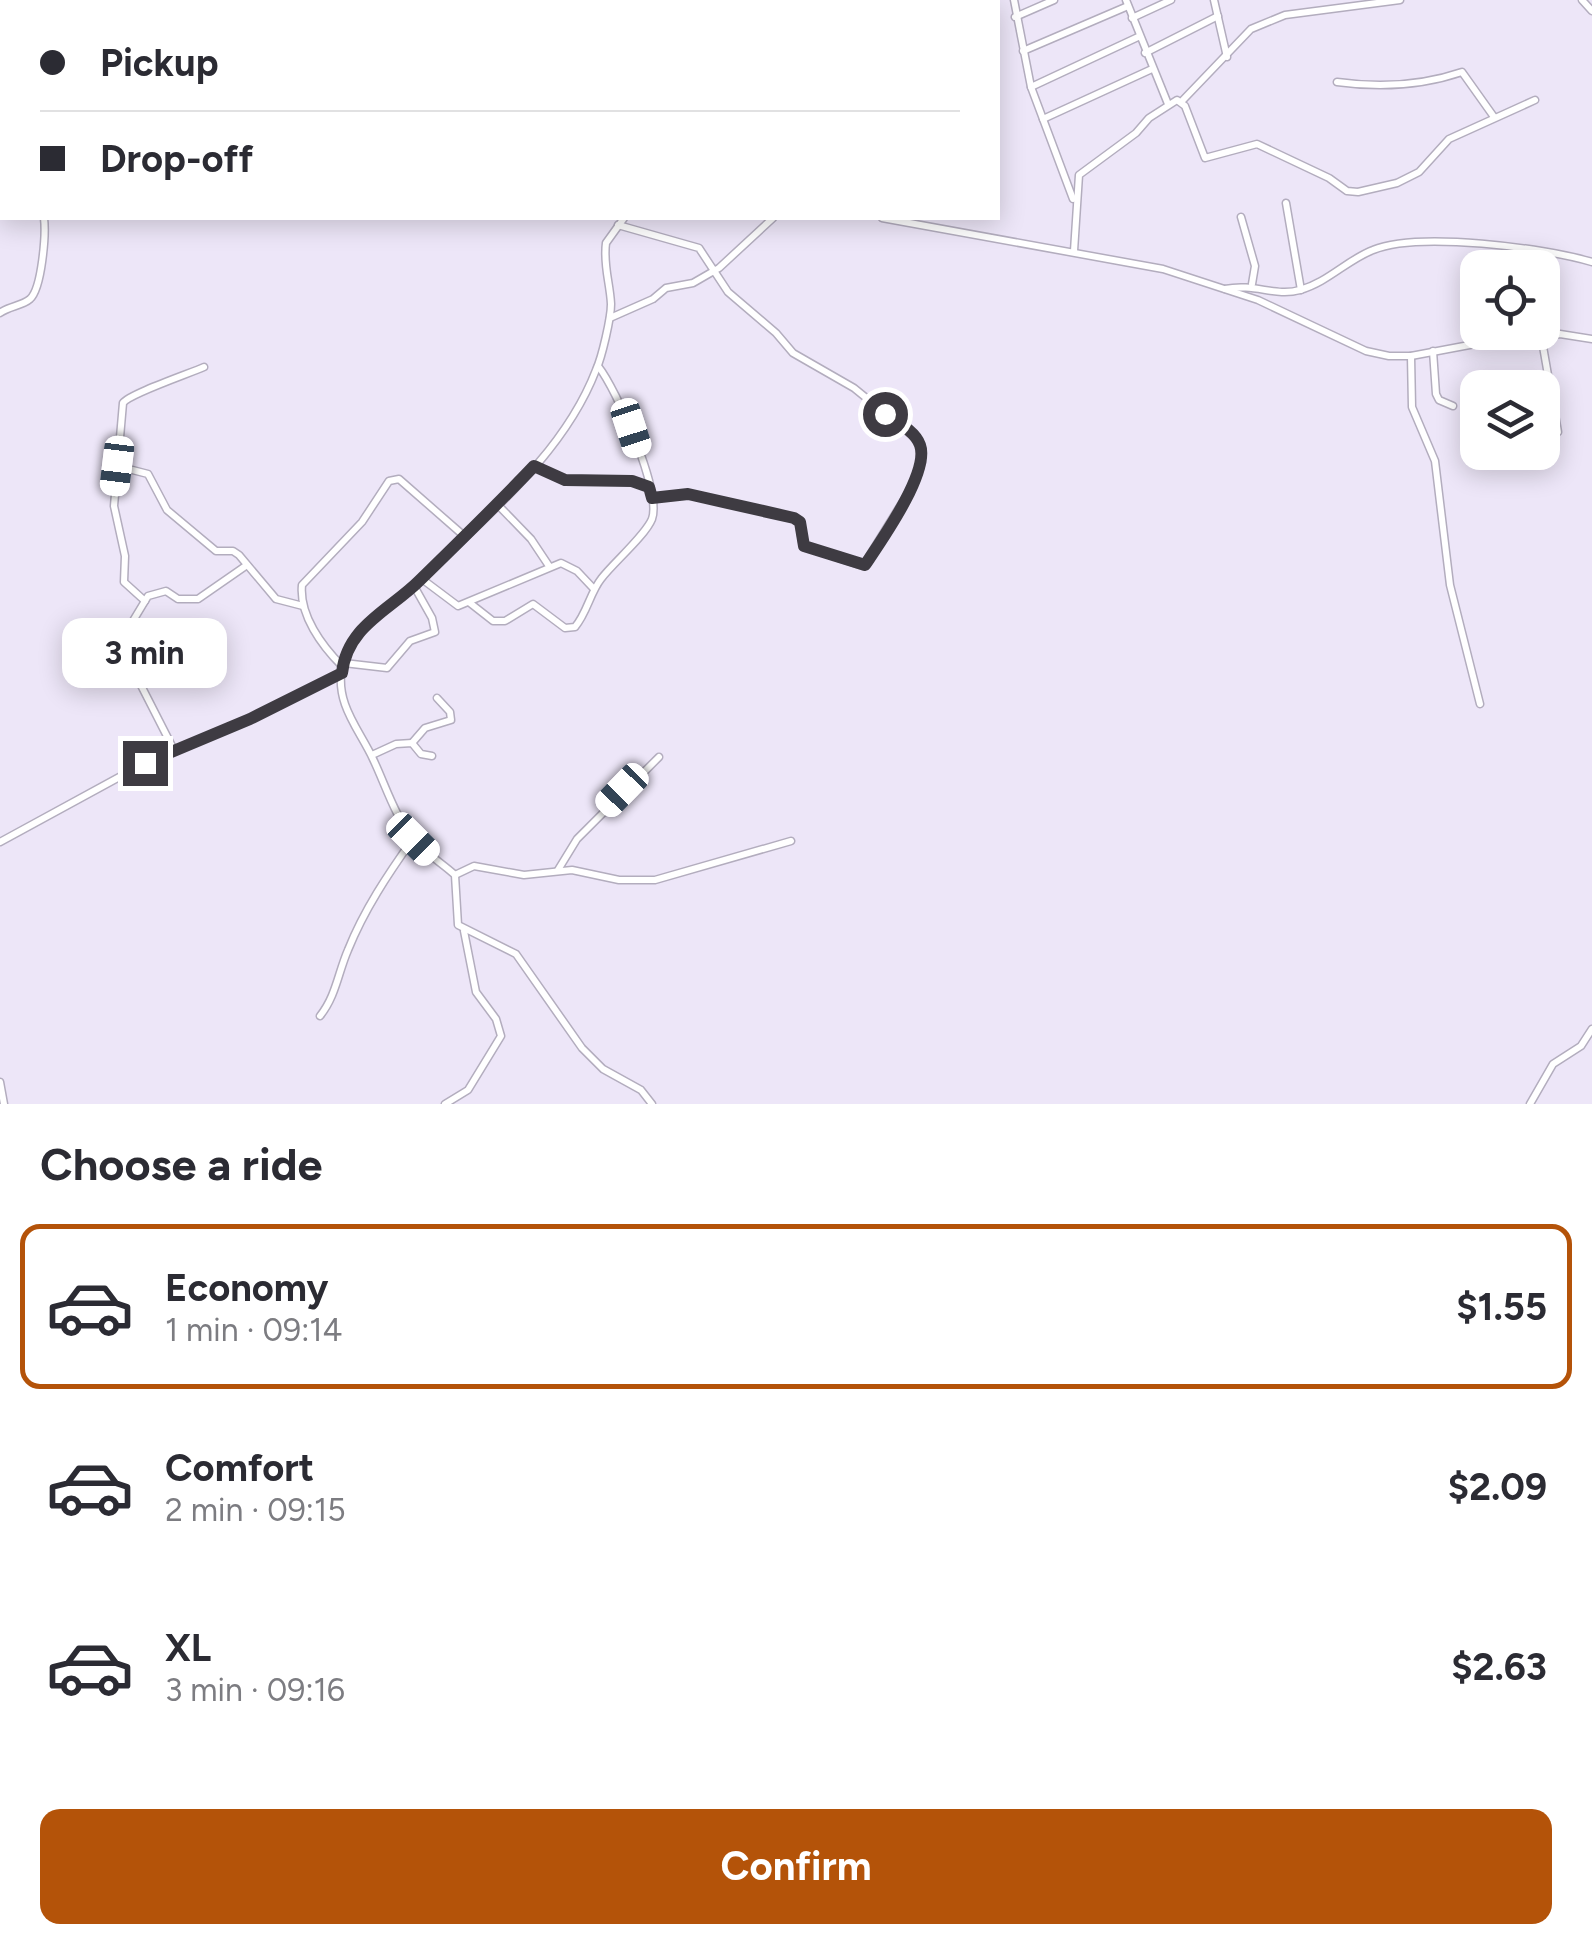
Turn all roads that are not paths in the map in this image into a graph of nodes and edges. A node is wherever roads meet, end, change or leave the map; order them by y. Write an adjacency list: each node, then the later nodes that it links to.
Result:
1 (1014, 0): 9 (street)
2 (1054, 0): 9 (street)
3 (1171, 0): 10 (street)
4 (1214, 0): 8 (street)
5 (1400, 0): 7 (street)
6 (1127, 3): 10 (street); 12 (street)
7 (1323, 4): 14 (street)
8 (1218, 16): 13 (street); 14 (street)
9 (1015, 17): 12 (street)
10 (1132, 18): 11 (street)
11 (1138, 37): 13 (street); 17 (street)
12 (1023, 51): 17 (street)
13 (1146, 53): 15 (street)
14 (1227, 57): 19 (street)
15 (1152, 69): 20 (street); 22 (street)
16 (1337, 82): 21 (street)
17 (1030, 87): 22 (street)
18 (1535, 100): 21 (street)
19 (1182, 101): 20 (street); 21 (street)
20 (1168, 104): 24 (street)
21 (1494, 117)
22 (1043, 119): 24 (street)
23 (1286, 203): 38 (street)
24 (1075, 205): 32 (street)
25 (1241, 216): 36 (street)
26 (44, 220): 39 (street)
27 (622, 220): 30 (street)
28 (771, 220): 35 (street)
29 (894, 220): 32 (street)
30 (618, 225): 35 (street); 40 (street)
31 (1522, 250): 38 (street)
32 (1074, 251): 37 (street)
33 (1560, 256): 34 (street)
34 (1592, 262)
35 (712, 270): 40 (street); 52 (street)
36 (1252, 284): 37 (street); 38 (street)
37 (1224, 289): 45 (street)
38 (1302, 290)
39 (0, 313)
40 (609, 319): 47 (street)
41 (1560, 335): 42 (street)
42 (1592, 339)
43 (1460, 347): 44 (street)
44 (1433, 351): 45 (street); 48 (street)
45 (1411, 356): 65 (street)
46 (204, 366): 49 (street)
47 (598, 366): 50 (street); 51 (street)
48 (1453, 406)
49 (117, 466): 55 (street); 60 (street)
50 (534, 466): 51 (street); 53 (street)
51 (649, 487): 52 (street)
52 (652, 498): 59 (street)
53 (498, 505): 54 (street); 56 (street)
54 (463, 535): 57 (street); 62 (street)
55 (247, 565): 60 (street); 62 (street)
56 (549, 566): 59 (street); 61 (street)
57 (422, 578): 58 (street); 61 (street)
58 (414, 586): 63 (street); 63 (street)
59 (594, 589): 61 (street)
60 (145, 601): 67 (street)
61 (470, 603)
62 (304, 607): 63 (street)
63 (343, 667): 67 (street); 68 (street)
64 (437, 698): 66 (street)
65 (1480, 704)
66 (412, 743): 68 (street); 69 (street)
67 (174, 750): 73 (street)
68 (372, 756): 71 (street)
69 (432, 756)
70 (659, 757): 74 (street)
71 (413, 839): 75 (street); 77 (street)
72 (791, 841): 74 (street)
73 (0, 842)
74 (558, 871): 75 (street)
75 (455, 875): 76 (street)
76 (464, 931): 81 (street); 82 (street)
77 (320, 1016)
78 (1592, 1029): 83 (street)
79 (0, 1082): 80 (street)
80 (4, 1104)
81 (445, 1104)
82 (652, 1104)
83 (1530, 1104)

